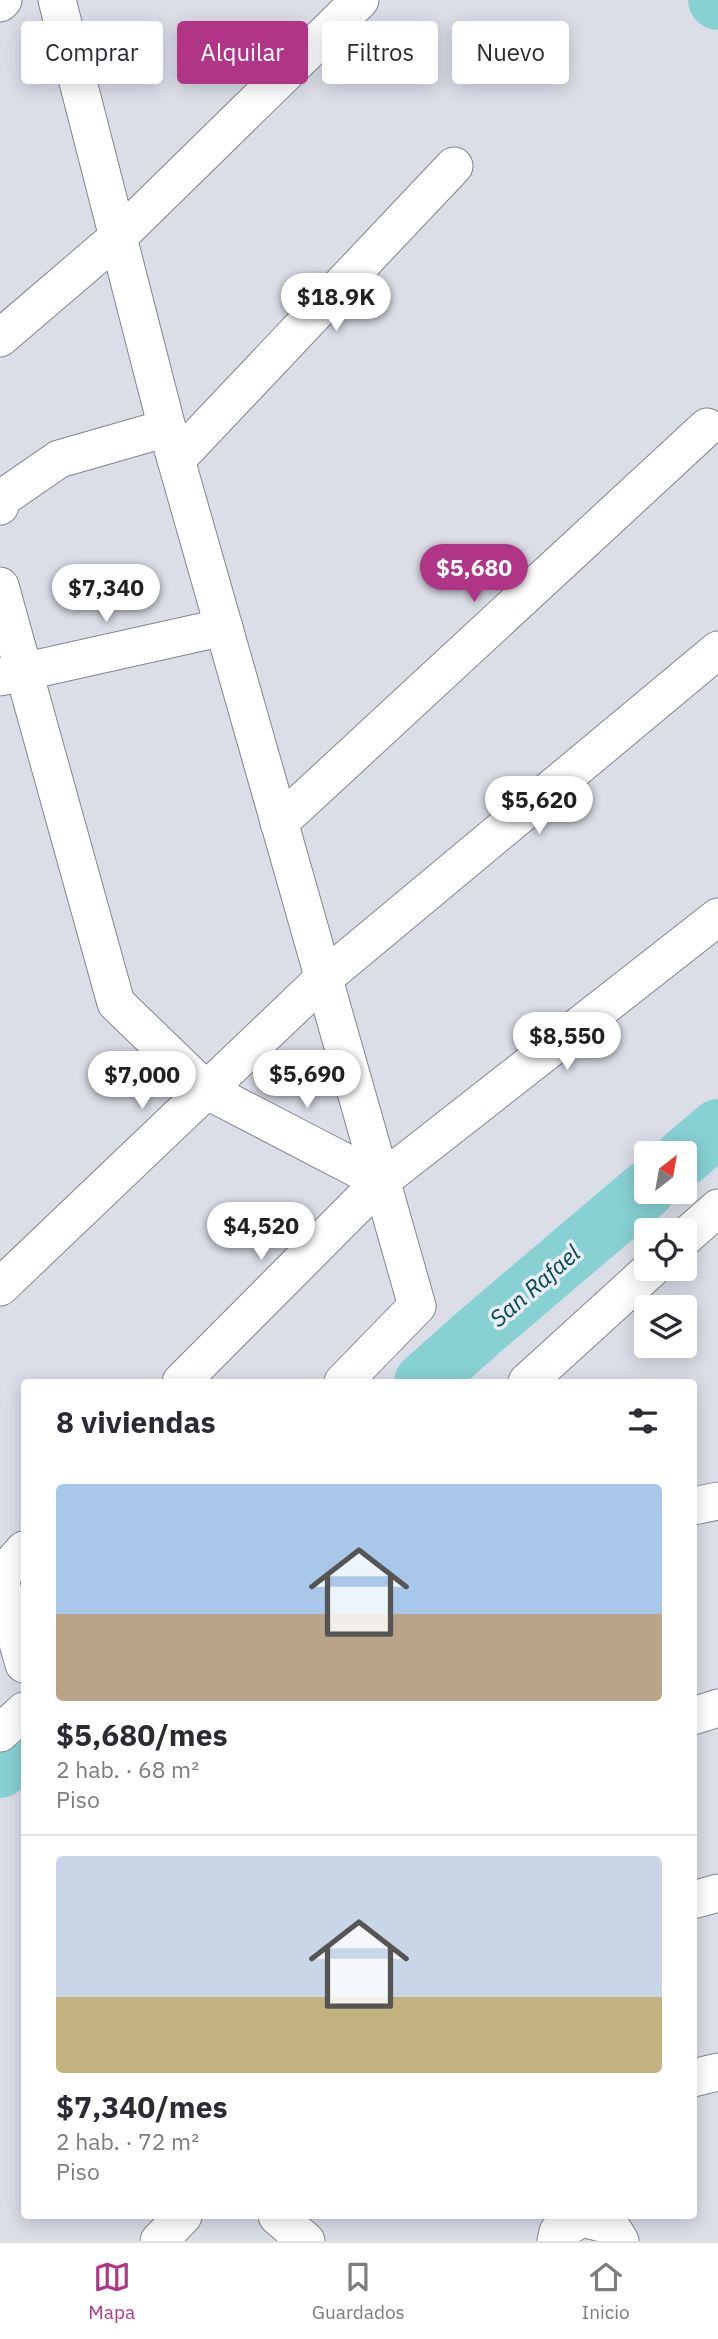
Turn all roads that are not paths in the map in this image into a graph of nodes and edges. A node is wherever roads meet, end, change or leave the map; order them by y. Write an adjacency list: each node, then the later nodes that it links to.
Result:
1 (57, 0): 4 (street)
2 (360, 0): 4 (street)
3 (454, 166): 7 (street)
4 (118, 237): 5 (street); 7 (street)
5 (0, 338)
6 (707, 426): 13 (street)
7 (171, 444): 8 (street); 10 (street)
8 (0, 501)
9 (0, 586): 12 (street)
10 (224, 627): 12 (street); 13 (street)
11 (718, 650): 15 (street)
12 (12, 674): 16 (street)
13 (279, 823): 15 (street)
14 (718, 917): 17 (street)
15 (324, 978): 16 (street); 17 (street)
16 (206, 1090): 17 (street); 21 (street)
17 (381, 1181): 22 (street); 23 (street)
18 (718, 1208): 19 (street)
19 (697, 1227)
20 (638, 1281): 24 (street)
21 (0, 1287)
22 (184, 1379)
23 (346, 1379)
24 (530, 1379)
25 (718, 1501): 26 (street)
26 (697, 1505)
27 (21, 1554): 28 (street)
28 (0, 1579): 29 (street)
29 (21, 1653)
30 (718, 1708): 32 (street)
31 (21, 1714): 33 (street)
32 (697, 1715)
33 (0, 1733)
34 (718, 1893): 35 (street)
35 (697, 1899)
36 (718, 2072): 37 (street)
37 (697, 2077)
38 (180, 2219): 41 (street)
39 (280, 2219): 42 (street)
40 (572, 2225): 43 (street)
41 (159, 2241)
42 (306, 2241)
43 (620, 2241)

